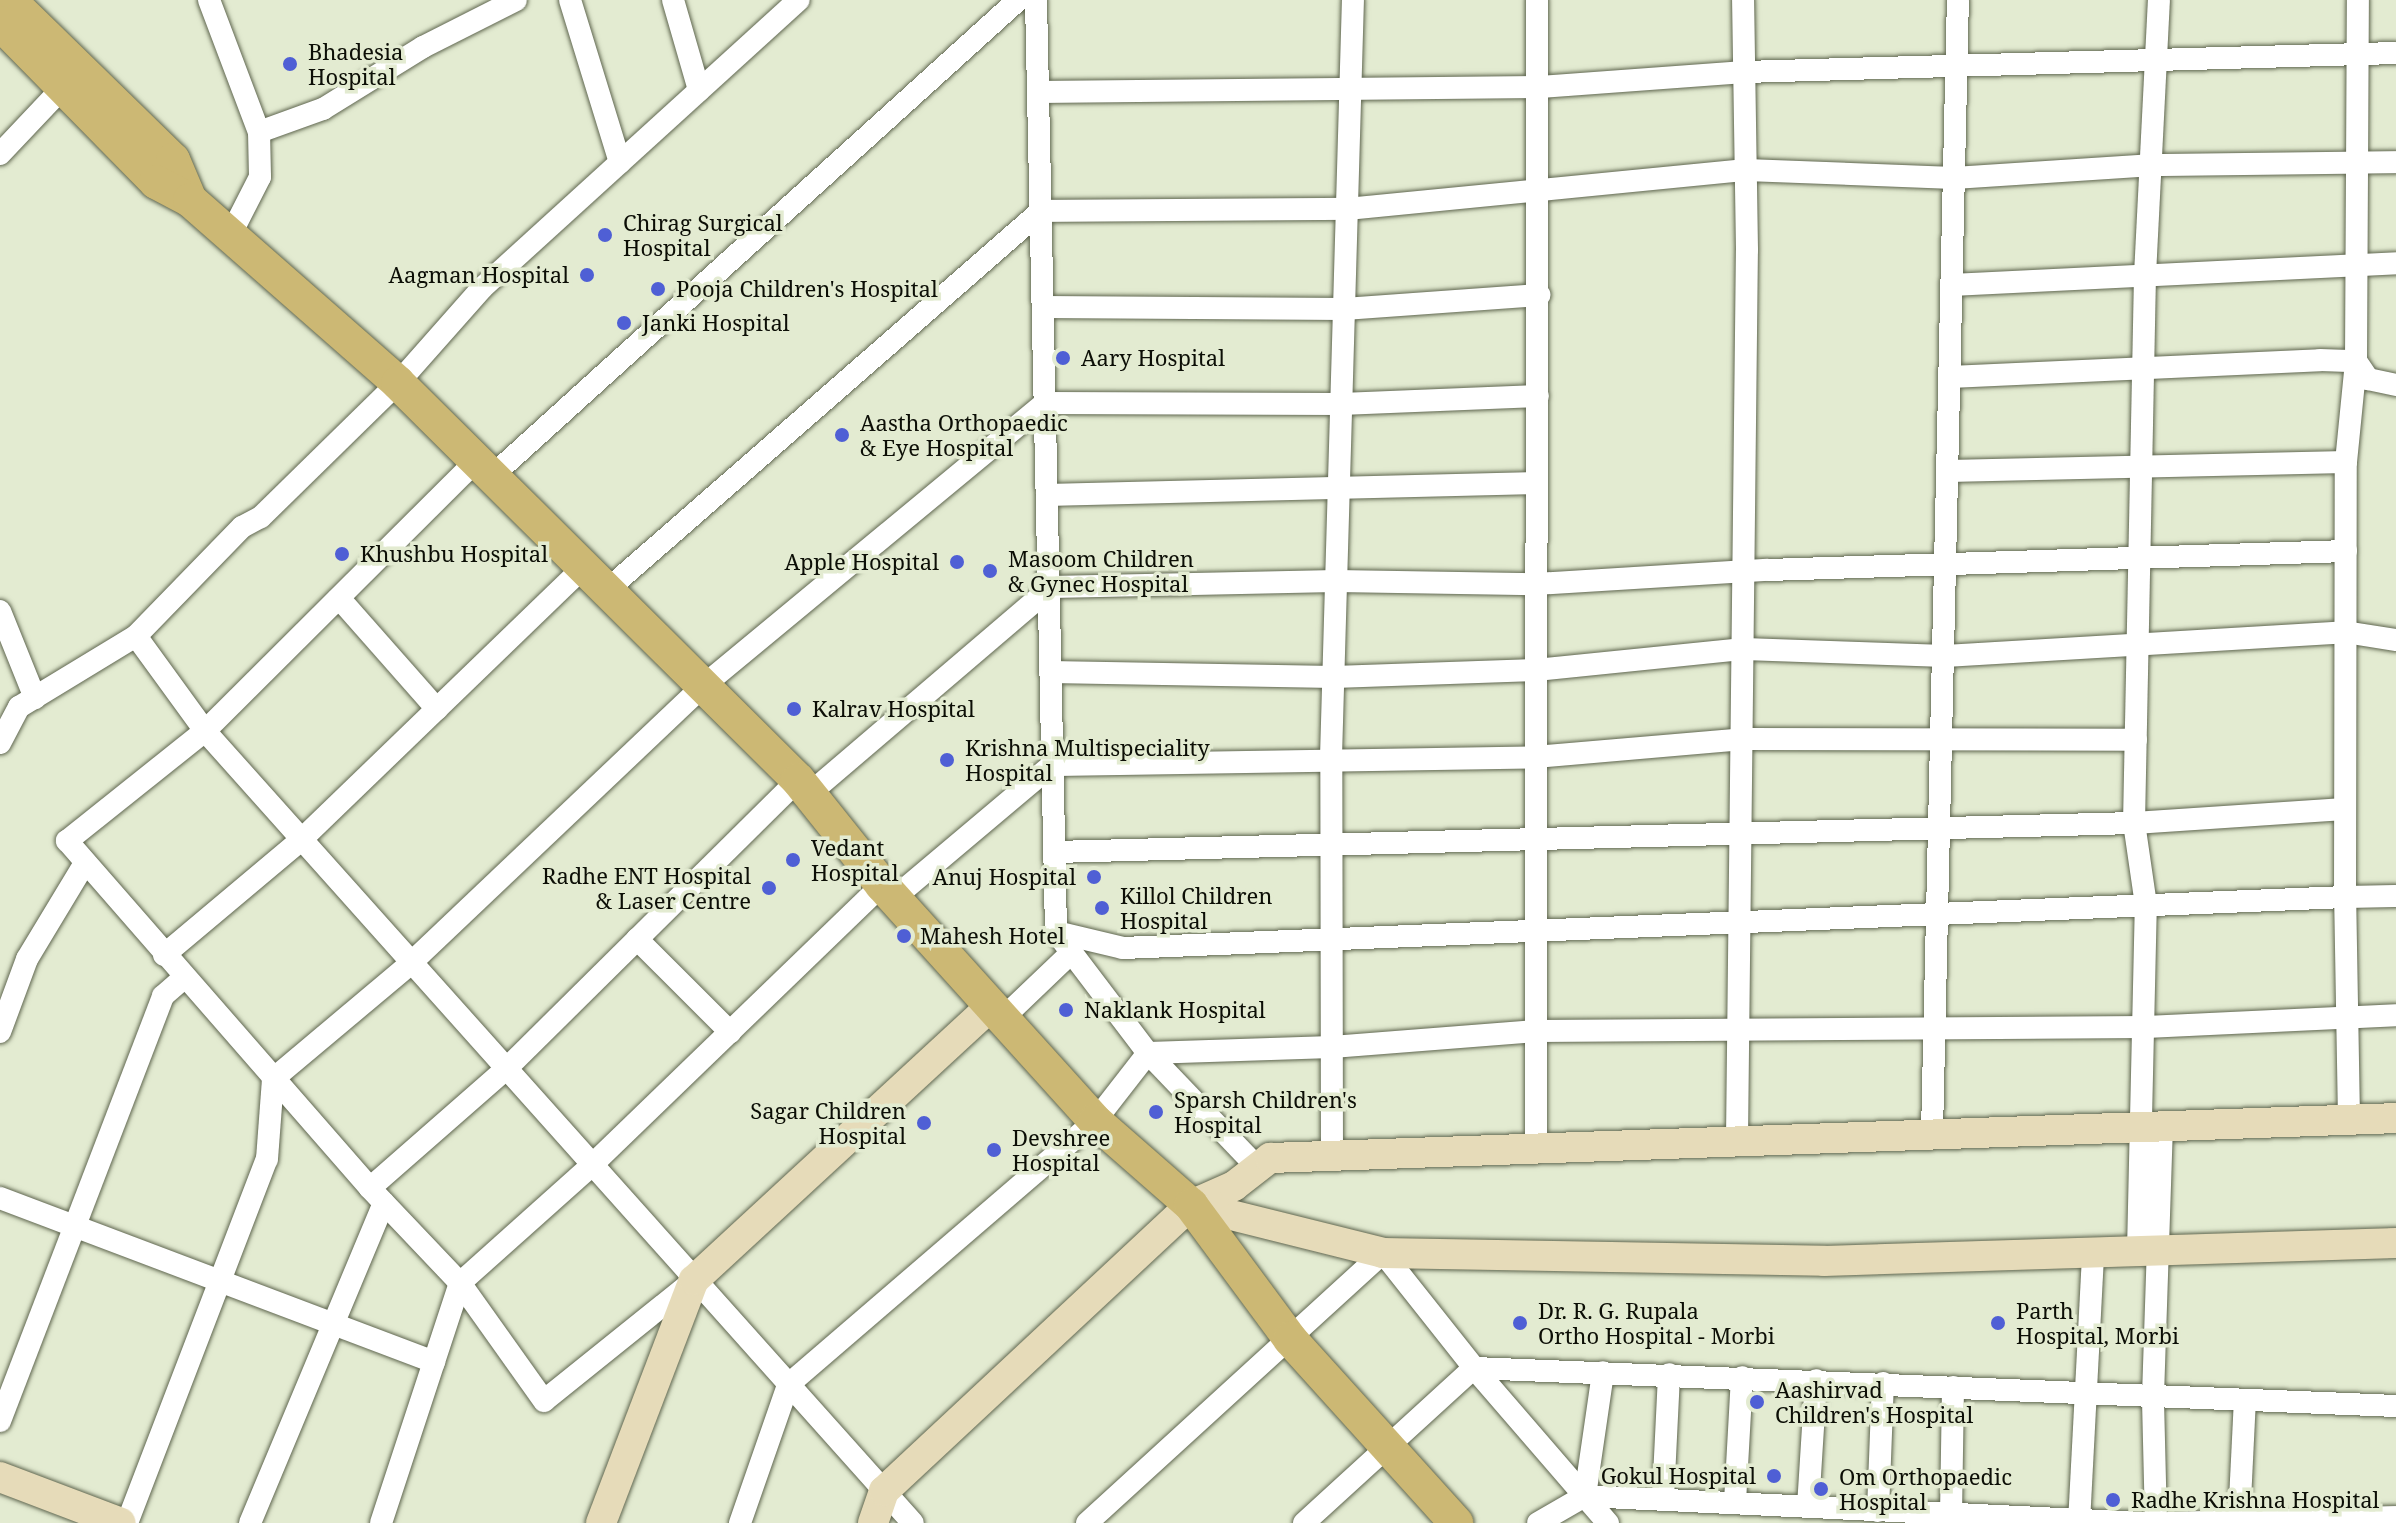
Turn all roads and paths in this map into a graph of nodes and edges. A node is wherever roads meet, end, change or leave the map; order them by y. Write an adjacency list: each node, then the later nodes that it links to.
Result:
1 (9, 0): 21 (main road)
2 (209, 0): 26 (street)
3 (516, 0): 26 (street)
4 (570, 0): 30 (street)
5 (673, 0): 24 (street)
6 (1018, 0): 55 (street)
7 (1036, 0): 25 (street)
8 (1353, 0): 22 (street)
9 (1537, 0): 23 (street)
10 (1743, 0): 20 (street)
11 (1958, 0): 19 (street)
12 (2159, 0): 18 (street)
13 (2358, 0): 17 (street)
14 (790, 3): 24 (street)
15 (0, 23): 21 (main road)
16 (2396, 53): 17 (street)
17 (2357, 54): 18 (street); 28 (street)
18 (2158, 59): 19 (street); 31 (street)
19 (1956, 66): 20 (street); 33 (street)
20 (1744, 72): 23 (street); 32 (street)
21 (71, 78): 27 (street); 37 (main road)
22 (1351, 87): 23 (street); 25 (street); 35 (street)
23 (1540, 87): 34 (street)
24 (699, 90): 30 (street)
25 (1038, 92): 36 (street)
26 (259, 132): 37 (street)
27 (0, 154)
28 (2358, 162): 29 (street); 31 (street); 39 (street)
29 (2396, 162)
30 (620, 163): 48 (street)
31 (2154, 165): 33 (street); 40 (street)
32 (1746, 170): 33 (street); 34 (street); 63 (street)
33 (1954, 178): 41 (street)
34 (1539, 188): 35 (street); 42 (street)
35 (1347, 209): 36 (street); 44 (street)
36 (1041, 211): 43 (street); 64 (street)
37 (230, 236): 48 (main road)
38 (2396, 263): 39 (street)
39 (2359, 264): 40 (street); 45 (street)
40 (2145, 275): 41 (street); 46 (street)
41 (1952, 285): 47 (street)
42 (1539, 295): 44 (street); 50 (street)
43 (1043, 307): 44 (street); 51 (street)
44 (1344, 309): 52 (street)
45 (2356, 361): 46 (street); 49 (street); 53 (street)
46 (2143, 370): 47 (street); 54 (street)
47 (1950, 377): 56 (street)
48 (398, 383): 55 (main road); 71 (street)
49 (2396, 385)
50 (1538, 396): 52 (street); 57 (street)
51 (1045, 403): 52 (street); 59 (street); 79 (street)
52 (1341, 404): 58 (street)
53 (2346, 462): 54 (street); 60 (street)
54 (2141, 466): 56 (street); 61 (street)
55 (484, 468): 64 (main road); 68 (street)
56 (1948, 471): 62 (street)
57 (1537, 483): 58 (street); 66 (street)
58 (1339, 484): 59 (street); 65 (street)
59 (1047, 495): 67 (street)
60 (2346, 551): 61 (street); 70 (street)
61 (2139, 557): 62 (street); 73 (street)
62 (1946, 563): 63 (street); 75 (street)
63 (1744, 572): 66 (street); 74 (street)
64 (596, 579): 79 (main road); 81 (street)
65 (1336, 581): 66 (street); 67 (street); 78 (street)
66 (1536, 584): 76 (street)
67 (1051, 587): 77 (street); 90 (street)
68 (339, 598): 81 (street); 82 (street)
69 (0, 611): 80 (street)
70 (2345, 632): 72 (street); 73 (street); 91 (street)
71 (136, 636): 80 (street); 82 (street)
72 (2396, 640)
73 (2138, 646): 75 (street); 86 (street)
74 (1744, 649): 75 (street); 76 (street); 84 (street)
75 (1945, 656): 85 (street)
76 (1536, 670): 78 (street); 88 (street)
77 (1050, 672): 78 (street); 89 (street)
78 (1334, 677): 87 (street)
79 (703, 686): 90 (main road); 112 (street)
80 (35, 698): 83 (street)
81 (437, 709): 95 (street)
82 (205, 731): 95 (street); 99 (street)
83 (3, 734)
84 (1743, 739): 85 (street); 88 (street); 94 (street)
85 (1943, 740): 86 (street); 93 (street)
86 (2136, 740): 92 (street)
87 (1331, 757): 88 (street); 89 (street); 97 (street)
88 (1535, 757): 96 (street)
89 (1052, 765): 98 (street); 100 (street)
90 (803, 787): 100 (main road); 108 (street)
91 (2345, 809): 92 (street); 102 (street)
92 (2134, 823): 93 (street); 103 (street)
93 (1941, 828): 94 (street); 104 (street)
94 (1742, 836): 96 (street); 105 (street)
95 (302, 839): 110 (street); 112 (street)
96 (1535, 842): 97 (street); 106 (street)
97 (1332, 846): 98 (street); 109 (street)
98 (1055, 852): 107 (street)
99 (85, 863): 110 (street); 121 (street)
100 (888, 892): 114 (main road); 122 (street)
101 (2396, 896): 102 (street)
102 (2345, 897): 103 (street); 116 (street)
103 (2146, 905): 104 (street); 118 (street)
104 (1939, 914): 105 (street); 119 (street)
105 (1741, 922): 106 (street); 117 (street)
106 (1536, 931): 109 (street); 120 (street)
107 (1056, 932): 109 (street); 111 (street)
108 (637, 939): 122 (street); 125 (street)
109 (1332, 939): 123 (street)
110 (164, 955): 113 (street)
111 (1069, 955): 114 (street); 124 (street)
112 (411, 963): 125 (street); 126 (street)
113 (184, 978): 126 (street); 140 (street)
114 (997, 1012): 129 (main road); 145 (street)
115 (2396, 1015): 116 (street)
116 (2347, 1016): 118 (street); 128 (street)
117 (1739, 1026): 119 (street); 120 (street); 132 (street)
118 (2146, 1027): 119 (street); 130 (street)
119 (1935, 1030): 131 (street)
120 (1536, 1031): 123 (street); 133 (street)
121 (0, 1032)
122 (730, 1032): 135 (street)
123 (1332, 1047): 124 (street); 134 (street)
124 (1148, 1053): 129 (street); 136 (street)
125 (506, 1069): 135 (street); 137 (street)
126 (273, 1079): 137 (street); 146 (street)
127 (2396, 1118): 128 (street)
128 (2349, 1119): 130 (street)
129 (1095, 1121): 139 (main road); 157 (street)
130 (2152, 1126): 131 (street); 142 (street)
131 (1932, 1133): 132 (street)
132 (1737, 1139): 133 (street)
133 (1536, 1146): 134 (street)
134 (1332, 1157): 136 (street)
135 (592, 1165): 145 (street); 147 (street)
136 (1257, 1167): 139 (street)
137 (377, 1196): 147 (street); 148 (street)
138 (0, 1198): 140 (street)
139 (1191, 1205): 143 (street); 149 (main road); 166 (street)
140 (75, 1226): 146 (street); 163 (street)
141 (2396, 1243): 142 (street)
142 (2150, 1251): 144 (street); 160 (street)
143 (1383, 1253): 144 (street); 149 (street); 151 (street)
144 (2093, 1253): 159 (street)
145 (694, 1280): 147 (street); 157 (street); 179 (street)
146 (220, 1282): 148 (street); 176 (street)
147 (460, 1283): 150 (street)
148 (330, 1325): 150 (street); 177 (street)
149 (1290, 1339): 164 (main road); 183 (street)
150 (434, 1362): 178 (street)
151 (1474, 1368): 152 (street); 164 (street); 167 (street)
152 (1603, 1372): 153 (street); 167 (street)
153 (1669, 1374): 154 (street); 168 (street)
154 (1742, 1377): 155 (street); 169 (street)
155 (1816, 1380): 156 (street); 170 (street)
156 (1883, 1383): 158 (street); 171 (street)
157 (788, 1385): 166 (street); 180 (street)
158 (1953, 1387): 159 (street); 172 (street)
159 (2086, 1393): 160 (street); 175 (street)
160 (2153, 1396): 161 (street); 189 (street)
161 (2245, 1400): 162 (street); 174 (street)
162 (2396, 1406)
163 (0, 1421)
164 (1387, 1446): 184 (street); 185 (main road)
165 (0, 1477): 176 (street)
166 (884, 1491): 181 (street); 182 (street)
167 (1585, 1496): 168 (street); 186 (street); 187 (street)
168 (1663, 1498): 169 (street)
169 (1735, 1502): 170 (street)
170 (1808, 1507): 171 (street)
171 (1878, 1511): 172 (street)
172 (1951, 1515): 175 (street)
173 (2396, 1517): 174 (street)
174 (2239, 1521): 190 (street)
175 (2080, 1522): 188 (street)
176 (124, 1523)
177 (250, 1523)
178 (381, 1523)
179 (601, 1523)
180 (740, 1523)
181 (873, 1523)
182 (913, 1523)
183 (1087, 1523)
184 (1304, 1523)
185 (1456, 1523)
186 (1538, 1523)
187 (1608, 1523)
188 (2144, 1523)
189 (2156, 1523)
190 (2168, 1523)

